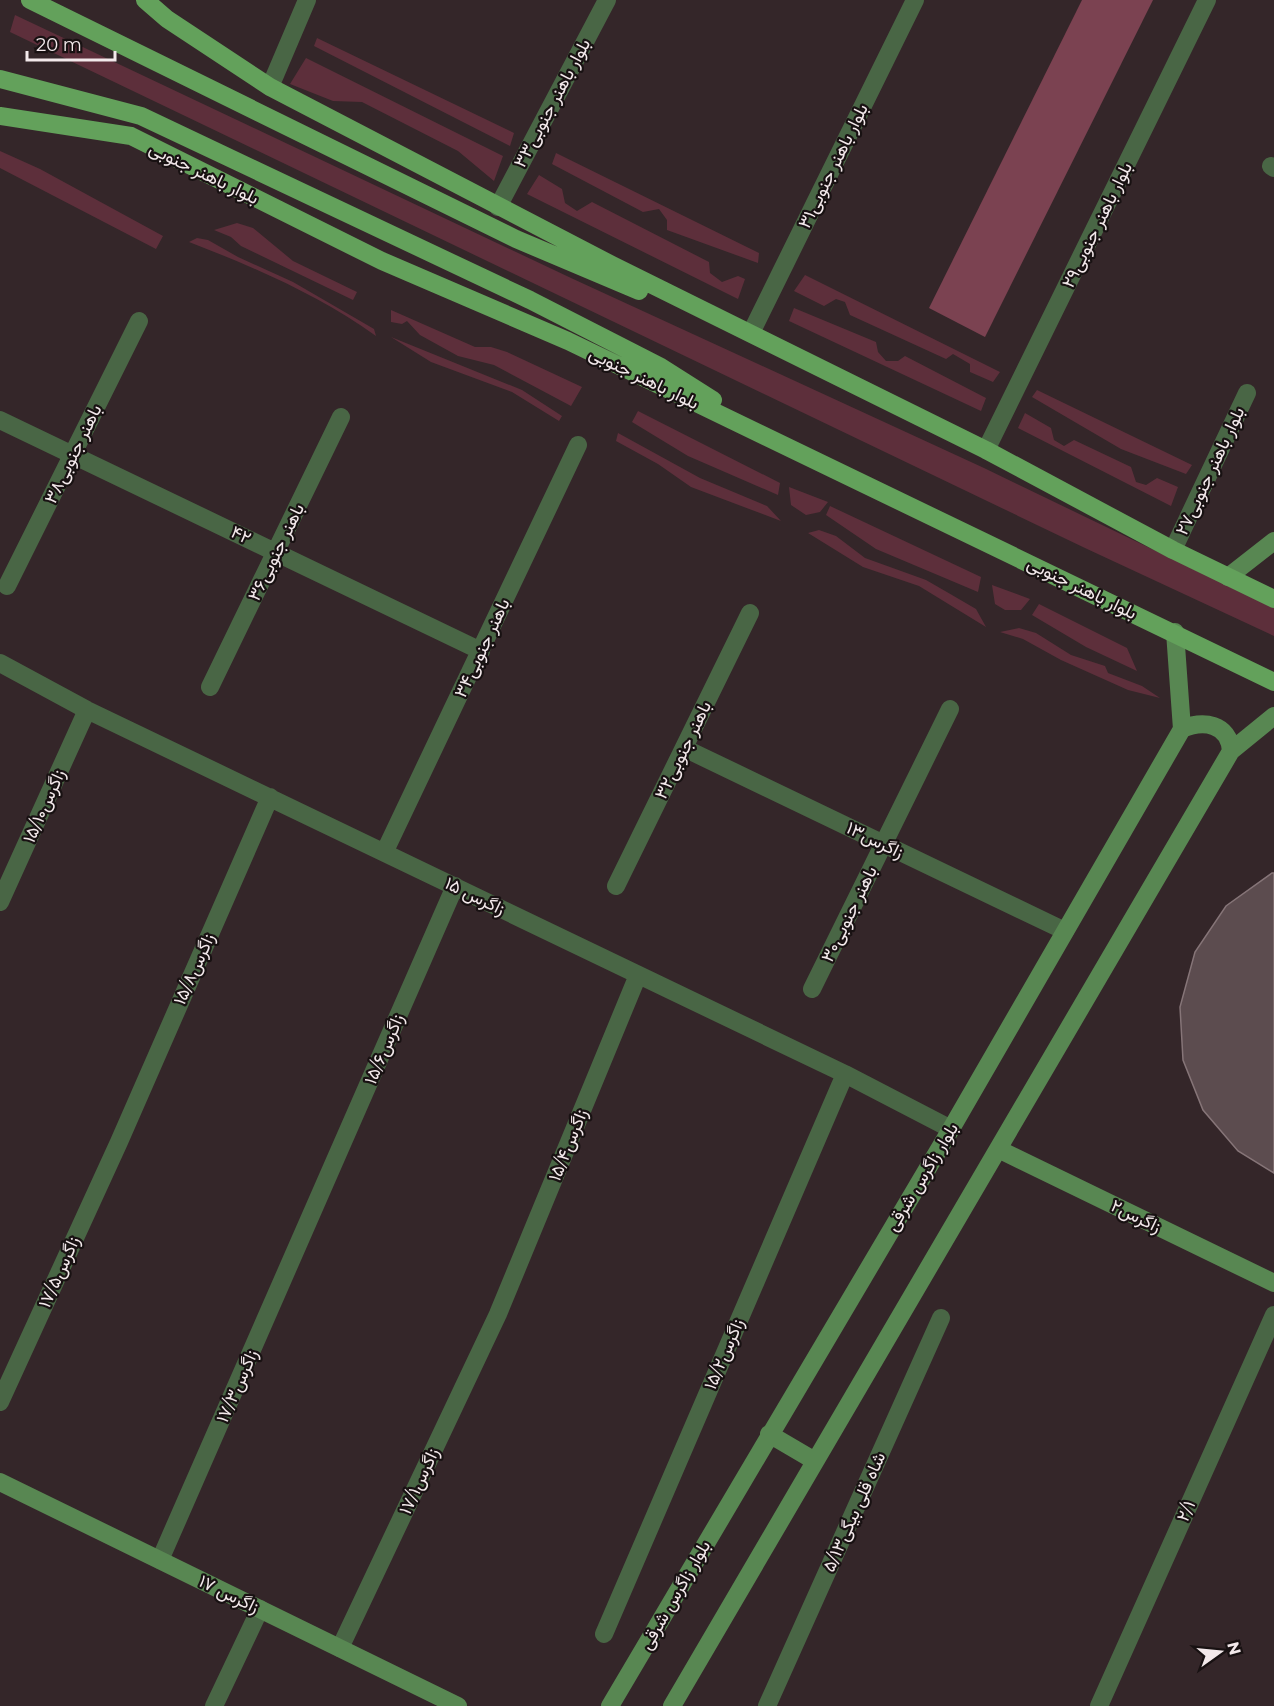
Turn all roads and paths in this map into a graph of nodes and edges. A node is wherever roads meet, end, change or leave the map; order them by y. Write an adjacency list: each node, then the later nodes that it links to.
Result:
1 (32, 0): 13 (main road)
2 (145, 0): 8 (main road)
3 (307, 0): 8 (street)
4 (607, 0): 10 (street, بلوار باهنر جنوبی۳۳)
5 (915, 0): 12 (street, بلوار باهنر جنوبی۳۱)
6 (1207, 0): 19 (street, بلوار باهنر جنوبی۲۹)
7 (5, 81): 18 (main road)
8 (270, 87): 10 (main road)
9 (0, 116): 18 (main road, بلوار باهنر جنوبی)
10 (498, 207): 12 (main road)
11 (139, 321): 20 (street, باهنر جنوبی۳۸)
12 (751, 333): 13 (main road)
13 (821, 368): 19 (main road)
14 (1247, 393): 22 (street, بلوار باهنر جنوبی۲۷)
15 (341, 417): 23 (street, باهنر جنوبی۳۶)
16 (0, 420): 20 (street, ۴۲)
17 (578, 445): 29 (street, باهنر جنوبی۳۴)
18 (786, 446): 28 (main road, بلوار باهنر جنوبی)
19 (986, 450): 22 (main road)
20 (72, 454): 23 (street, ۴۲); 25 (street, باهنر جنوبی۳۸)
21 (1274, 541): 24 (main road)
22 (1173, 550): 24 (main road)
23 (276, 552): 29 (street, ۴۲); 32 (street, باهنر جنوبی۳۶)
24 (1228, 577): 26 (main road)
25 (7, 586)
26 (1274, 599)
27 (750, 613): 37 (street, باهنر جنوبی۳۲)
28 (1175, 632): 31 (main road, بلوار باهنر جنوبی); 36 (main road)
29 (481, 651): 41 (street, باهنر جنوبی۳۴)
30 (0, 663): 34 (street, زاگرس ۱۵)
31 (1274, 682)
32 (210, 687)
33 (950, 708): 40 (street, باهنر جنوبی۳۰)
34 (87, 710): 39 (street, زاگرس ۱۵); 44 (street, زاگرس۱۵/۱۰)
35 (1274, 716): 38 (main road)
36 (1182, 729): 38 (main road); 45 (main road, بلوار زاگرس شرقی)
37 (684, 747): 40 (street, زاگرس۱۳); 43 (street, باهنر جنوبی۳۲)
38 (1231, 751): 51 (main road)
39 (270, 796): 41 (street, زاگرس ۱۵); 50 (street, زاگرس۱۵/۸)
40 (884, 844): 45 (street, زاگرس۱۳); 47 (street, باهنر جنوبی۳۰)
41 (385, 851): 42 (street, زاگرس ۱۵)
42 (455, 886): 46 (street, زاگرس ۱۵); 52 (street, زاگرس۱۵/۶)
43 (616, 886)
44 (0, 902)
45 (1065, 932): 49 (main road, بلوار زاگرس شرقی)
46 (638, 975): 48 (street, زاگرس ۱۵); 54 (street, زاگرس۱۵/۴)
47 (812, 989)
48 (845, 1074): 49 (street, زاگرس ۱۵); 63 (street, زاگرس۱۵/۲)
49 (951, 1129): 58 (main road, بلوار زاگرس شرقی)
50 (118, 1142): 57 (street, زاگرس۱۷/۵)
51 (998, 1149): 53 (main road, زاگرس۲); 59 (main road)
52 (314, 1212): 61 (street, زاگرس۱۷/۳)
53 (1274, 1283)
54 (498, 1314): 64 (street, زاگرس۱۷/۱)
55 (1274, 1316): 70 (street, ۲/۱)
56 (941, 1318): 69 (street, شاه قلی بیگی۵/۱۳)
57 (0, 1402)
58 (769, 1434): 59 (main road); 67 (main road, بلوار زاگرس شرقی)
59 (815, 1461): 68 (main road)
60 (0, 1482): 61 (main road, زاگرس ۱۷)
61 (160, 1560): 62 (main road, زاگرس ۱۷)
62 (260, 1609): 64 (main road, زاگرس ۱۷); 65 (street)
63 (604, 1634)
64 (339, 1648): 66 (main road, زاگرس ۱۷)
65 (214, 1706)
66 (458, 1706)
67 (610, 1706)
68 (672, 1706)
69 (767, 1706)
70 (1099, 1706)

